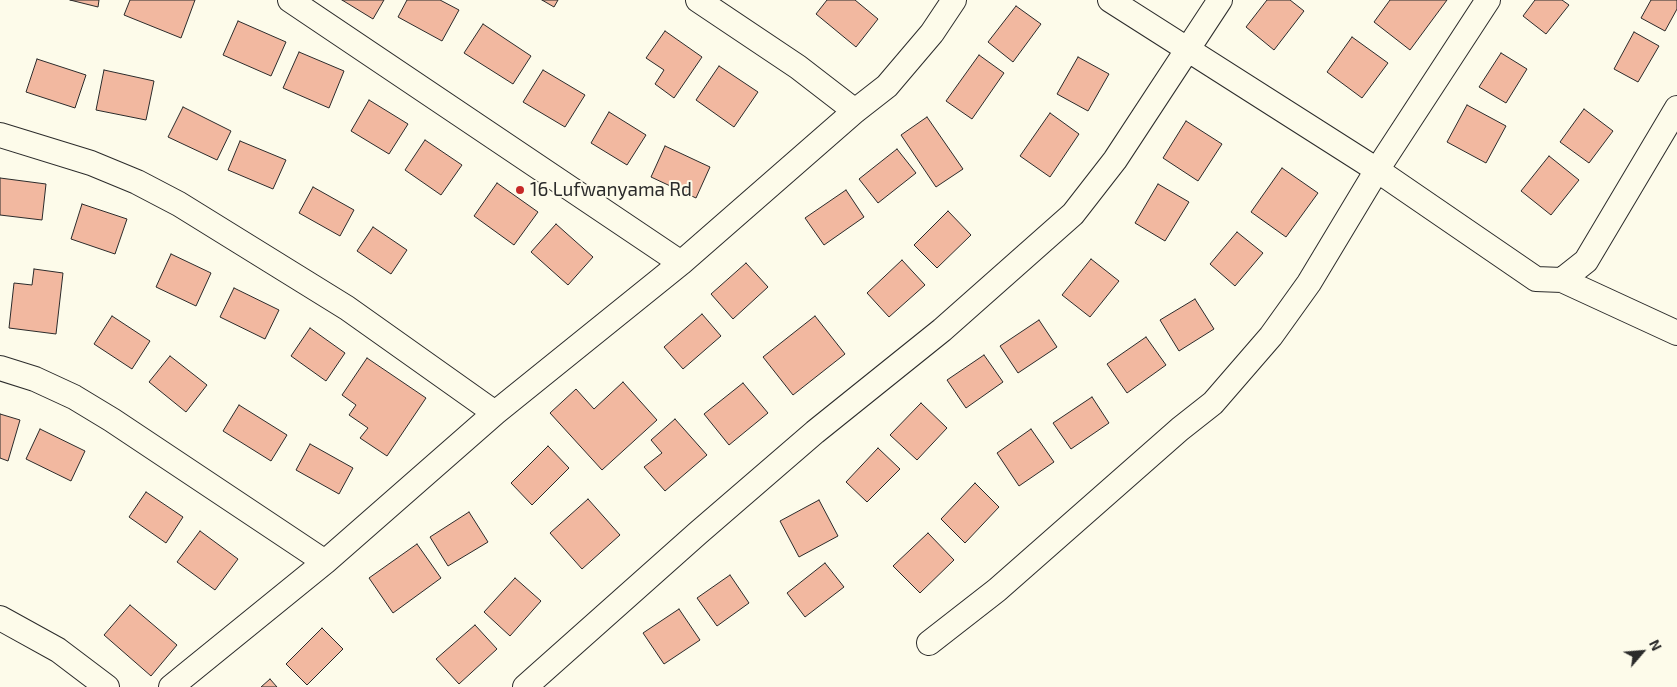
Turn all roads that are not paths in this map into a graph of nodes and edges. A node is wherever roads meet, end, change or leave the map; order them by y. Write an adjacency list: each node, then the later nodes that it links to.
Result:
1 (290, 0): 12 (street)
2 (698, 0): 9 (street)
3 (954, 0): 9 (street)
4 (1110, 0): 7 (street)
5 (1220, 0): 7 (street)
6 (1488, 0): 11 (street)
7 (1187, 48): 11 (street); 22 (street)
8 (1677, 108): 13 (street)
9 (855, 111): 12 (street)
10 (0, 135): 16 (street)
11 (1377, 170): 13 (street); 19 (street)
12 (681, 263): 16 (street)
13 (1562, 280): 14 (street)
14 (1677, 333)
15 (0, 368): 17 (street)
16 (496, 412): 17 (street)
17 (325, 562): 21 (street)
18 (0, 618): 20 (street)
19 (929, 643)
20 (103, 686)
21 (171, 687)
22 (525, 687)

